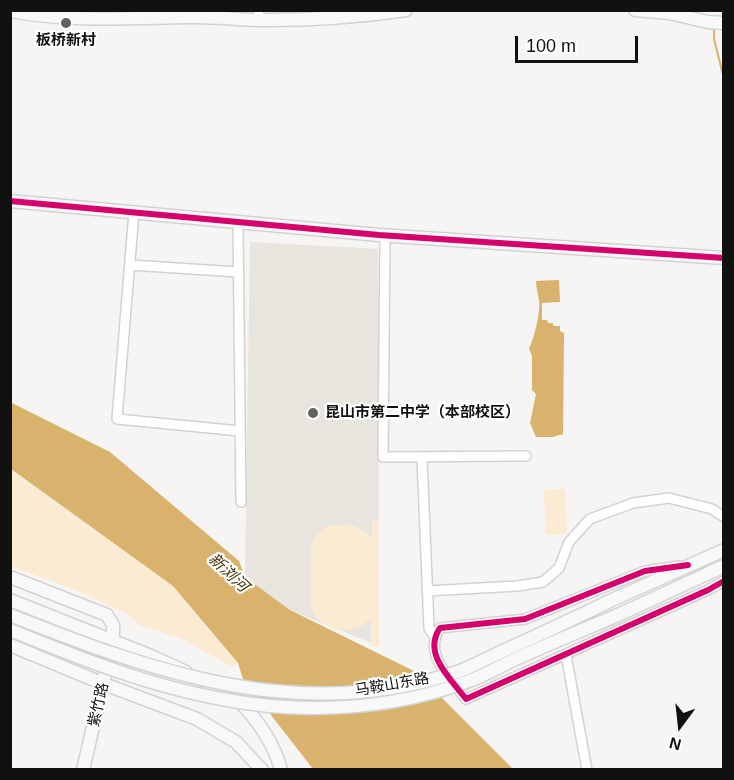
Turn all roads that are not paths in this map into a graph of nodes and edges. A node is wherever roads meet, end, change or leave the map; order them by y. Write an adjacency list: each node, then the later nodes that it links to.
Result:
1 (406, 10): 4 (main road)
2 (635, 10): 5 (main road)
3 (10, 11): 4 (main road)
4 (259, 15)
5 (723, 23)
6 (10, 201): 7 (main road)
7 (134, 212): 8 (main road); 11 (street)
8 (238, 222): 9 (main road); 12 (street)
9 (385, 235): 10 (main road); 15 (street)
10 (723, 258)
11 (130, 265): 12 (street); 13 (street)
12 (238, 272): 13 (street)
13 (240, 430): 16 (street)
14 (526, 456): 15 (street)
15 (422, 457): 23 (street)
16 (241, 502)
17 (723, 517): 23 (street)
18 (723, 550): 19 (main road, 马鞍山东路)
19 (688, 566): 25 (main road, 马鞍山东路, bridge); 27 (street)
20 (723, 566): 26 (main road, 马鞍山东路, bridge)
21 (10, 577): 28 (main road)
22 (723, 581): 30 (street)
23 (427, 591): 27 (street)
24 (10, 600): 28 (main road)
25 (10, 615)
26 (10, 630)
27 (434, 636): 30 (street)
28 (113, 640): 31 (main road, 紫竹路); 34 (main road)
29 (10, 645): 31 (main road)
30 (566, 655): 35 (street)
31 (104, 684): 32 (main road, 紫竹路); 33 (main road)
32 (83, 770)
33 (262, 770)
34 (281, 770)
35 (587, 770)

